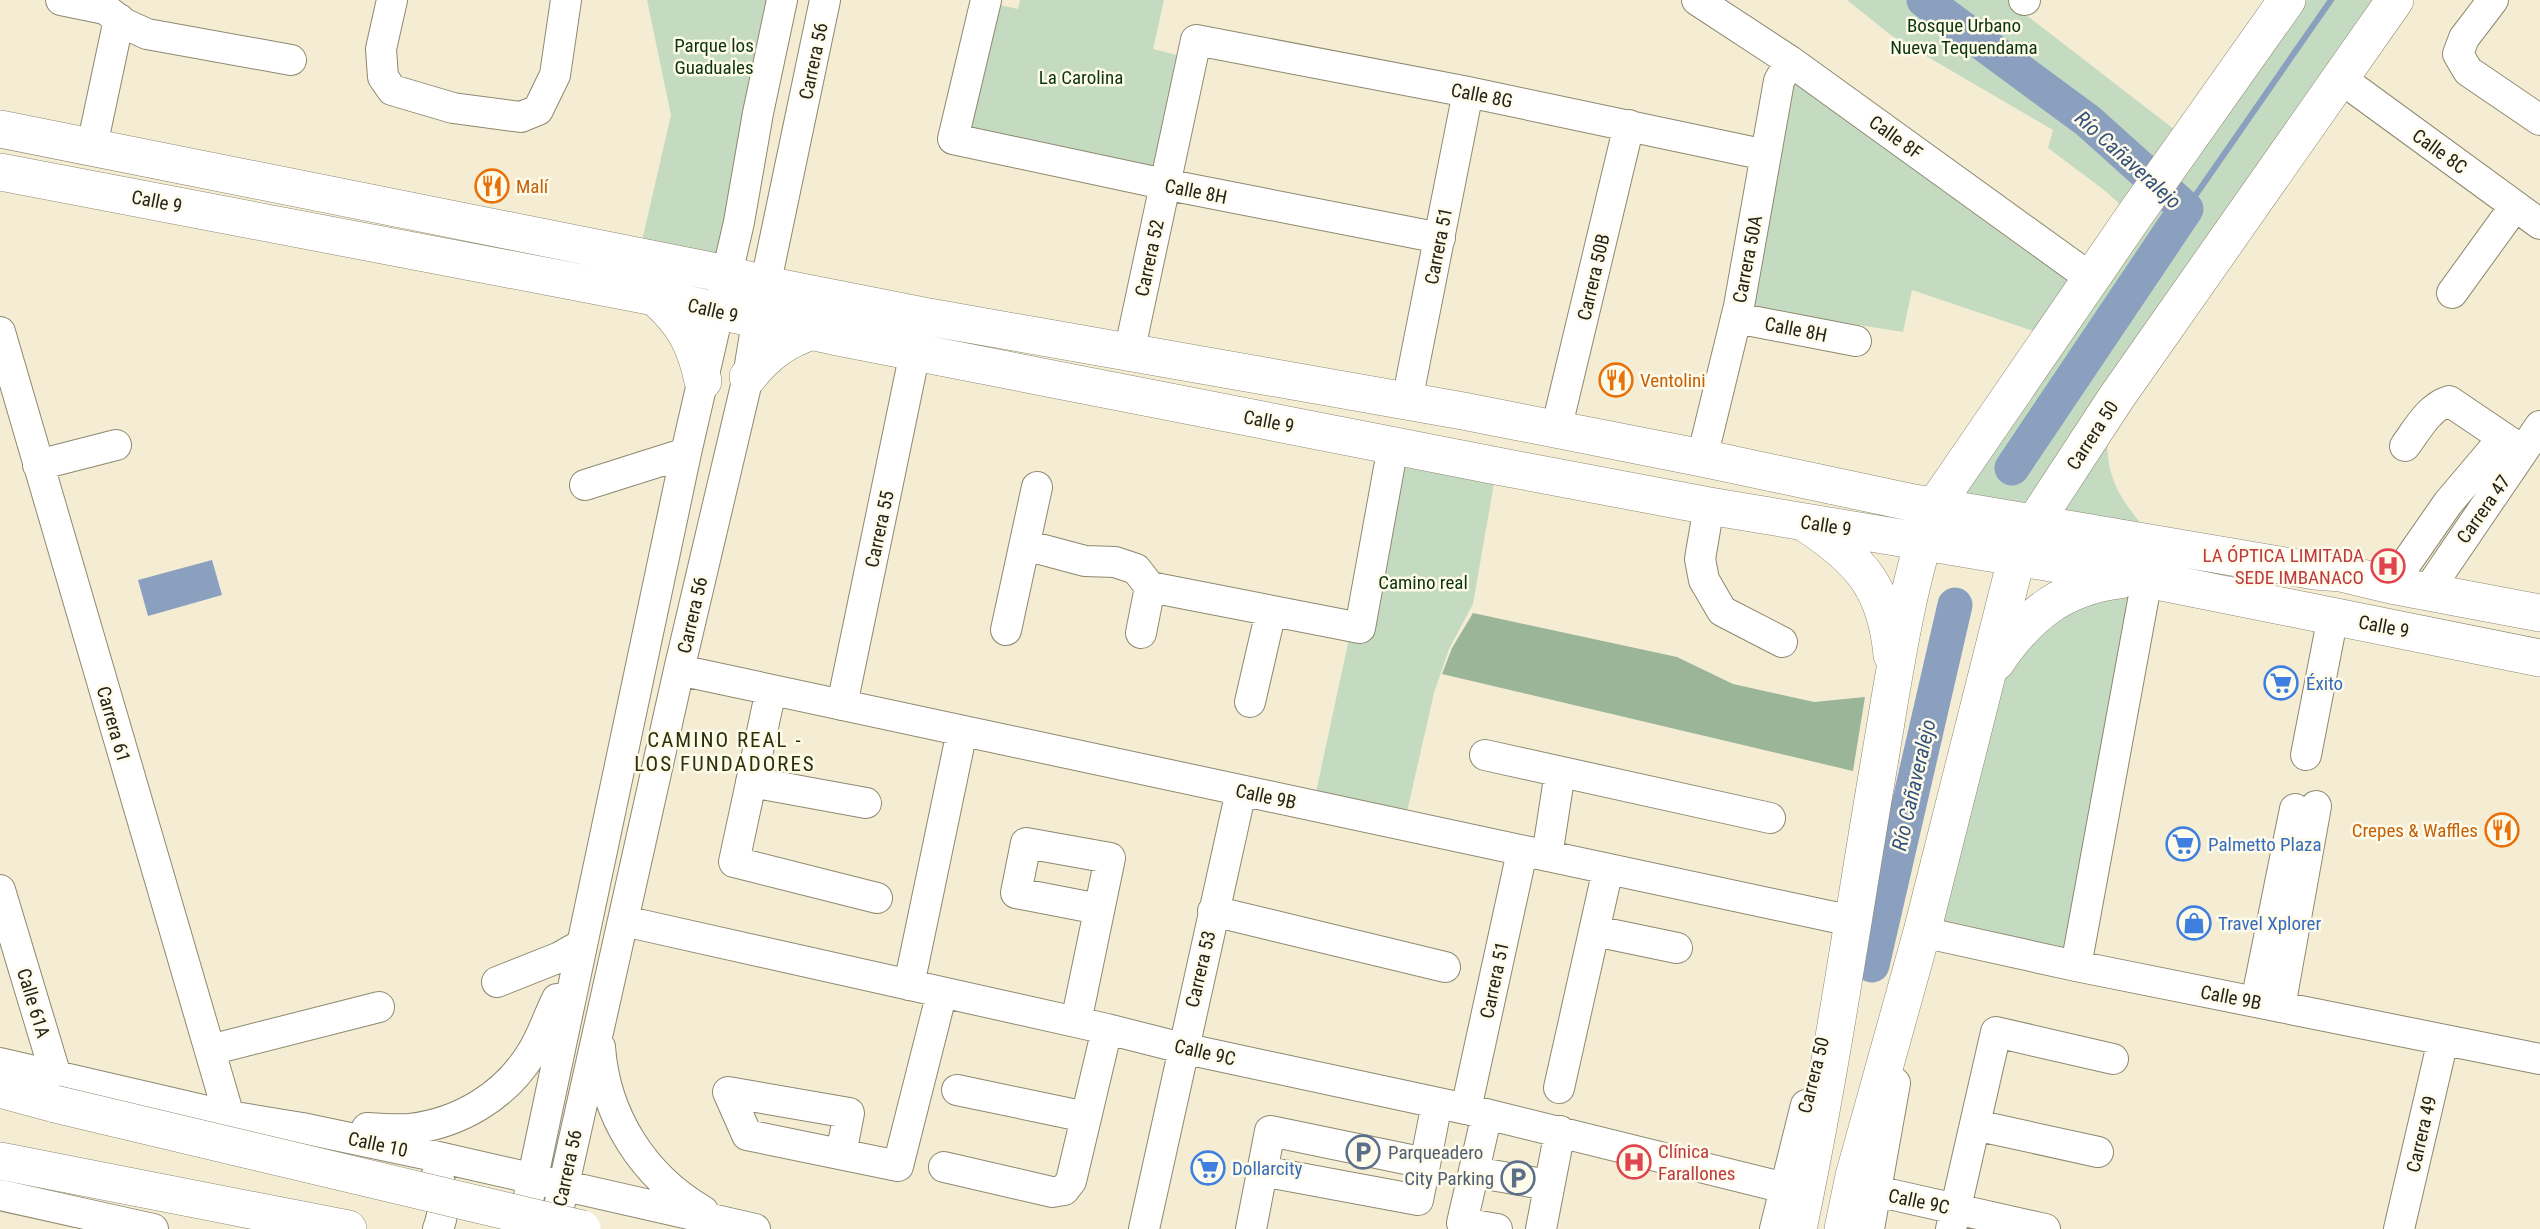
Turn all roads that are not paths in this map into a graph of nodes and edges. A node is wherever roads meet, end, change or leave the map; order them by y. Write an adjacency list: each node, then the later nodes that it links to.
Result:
1 (61, 0): 11 (street)
2 (392, 0): 3 (street)
3 (566, 0)
4 (782, 0): 29 (street, Carrera 56)
5 (825, 0): 31 (street, Carrera 56)
6 (986, 0): 24 (street, Calle 8H)
7 (1697, 0): 14 (street, Calle 8F)
8 (2287, 0): 30 (main road, Carrera 50)
9 (2395, 0): 15 (main road, Carrera 50)
10 (2493, 0): 17 (street)
11 (119, 19): 13 (street); 20 (street)
12 (1196, 40): 16 (street, Calle 8G); 24 (street, Carrera 52)
13 (291, 60)
14 (1790, 61): 21 (street, Carrera 50A); 30 (street, Calle 8F)
15 (2340, 78): 25 (street, Calle 8C); 63 (main road, Carrera 50)
16 (1468, 92): 18 (street, Calle 8G); 28 (street, Carrera 51)
17 (2540, 120)
18 (1629, 125): 21 (street, Calle 8G); 49 (street, Carrera 50B)
19 (0, 129): 20 (main road, Calle 9)
20 (88, 145): 22 (main road, Calle 9); 23 (main road)
21 (1766, 156): 35 (street, Carrera 50A)
22 (144, 157): 26 (main road); 29 (main road, Calle 9)
23 (10, 174): 26 (main road, Calle 9)
24 (1164, 184): 28 (street, Calle 8H); 41 (street, Carrera 52)
25 (2515, 206): 27 (street, Calle 8C); 32 (street)
26 (190, 207): 33 (main road, Calle 9)
27 (2540, 224)
28 (1440, 238): 45 (street, Carrera 51)
29 (728, 275): 31 (main road, Calle 9); 34 (street, Carrera 56)
30 (2092, 279): 61 (main road, Carrera 50)
31 (766, 284): 36 (street, Carrera 56); 41 (main road, Calle 9)
32 (2452, 293)
33 (654, 297): 34 (main road, Calle 9); 43 (main road)
34 (719, 312): 36 (main road, Calle 9); 43 (street, Carrera 56)
35 (1736, 318): 39 (street, Calle 8H); 55 (street, Carrera 50A)
36 (758, 320): 37 (main road, Calle 9); 42 (street, Carrera 56)
37 (813, 331): 40 (main road, Calle 9); 42 (main road)
38 (0, 332): 56 (street, Carrera 61)
39 (1856, 341)
40 (915, 352): 47 (main road, Calle 9); 85 (street, Carrera 55)
41 (1129, 353): 44 (main road, Calle 9)
42 (748, 377): 80 (street, Carrera 56)
43 (703, 381): 54 (street, Carrera 56)
44 (1307, 384): 45 (main road, Calle 9); 47 (main road)
45 (1407, 401): 46 (main road, Calle 9)
46 (1463, 411): 49 (main road, Calle 9); 57 (main road)
47 (1247, 417): 52 (main road, Calle 9)
48 (2540, 426): 51 (street, Carrera 47)
49 (1556, 430): 55 (main road, Calle 9)
50 (116, 444): 56 (street)
51 (2513, 445): 53 (street); 69 (street); 71 (street, Carrera 47)
52 (1393, 446): 57 (main road, Calle 9); 73 (street)
53 (2405, 446)
54 (686, 453): 58 (street); 105 (street, Carrera 56)
55 (1702, 458): 61 (main road, Calle 9)
56 (38, 465): 119 (street, Carrera 61)
57 (1497, 466): 60 (main road, Calle 9)
58 (585, 485)
59 (1037, 487): 65 (street)
60 (1709, 506): 62 (main road, Calle 9); 78 (street)
61 (1944, 508): 63 (main road, Calle 9); 64 (main road, Carrera 50)
62 (1801, 521): 64 (main road, Calle 9); 82 (main road)
63 (2028, 521): 66 (main road, Carrera 50); 67 (main road, Calle 9)
64 (1931, 542): 66 (main road, Calle 9); 82 (main road, Carrera 50)
65 (1025, 545): 70 (street); 76 (street)
66 (2010, 555): 68 (main road, Calle 9); 81 (main road, Carrera 50)
67 (2274, 563): 69 (main road, Calle 9); 72 (main road)
68 (2147, 579): 72 (main road, Calle 9); 81 (main road); 107 (street)
69 (2391, 585): 71 (main road, Calle 9)
70 (1150, 587): 73 (street); 77 (street)
71 (2427, 592): 74 (main road, Calle 9)
72 (2223, 594): 75 (main road, Calle 9)
73 (1271, 611): 84 (street)
74 (2540, 613)
75 (2343, 618): 79 (main road, Calle 9); 88 (street)
76 (1006, 630)
77 (1141, 633)
78 (1782, 642)
79 (2540, 658)
80 (679, 670): 83 (street, Calle 9B); 101 (street, Carrera 56)
81 (1988, 675): 104 (main road, Carrera 50)
82 (1893, 683): 102 (main road, Carrera 50)
83 (771, 690): 85 (street, Calle 9B); 90 (street)
84 (1250, 702)
85 (842, 705): 86 (street, Calle 9B)
86 (962, 731): 91 (street, Calle 9B); 110 (street)
87 (1485, 755): 89 (street)
88 (2315, 757)
89 (1560, 772): 94 (street); 95 (street, Carrera 51)
90 (751, 782): 92 (street); 98 (street)
91 (1241, 791): 95 (street, Calle 9B); 100 (street, Carrera 53)
92 (866, 803)
93 (2306, 804): 112 (street)
94 (1770, 818)
95 (1534, 854): 96 (street, Calle 9B); 127 (street, Carrera 51)
96 (1608, 869): 102 (street, Calle 9B); 103 (street)
97 (0, 890): 125 (street, Calle 61A)
98 (877, 898)
99 (1099, 909): 115 (street)
100 (1213, 911): 108 (street); 118 (street, Carrera 53)
101 (624, 921): 110 (street, Calle 9C); 114 (street, Carrera 56)
102 (1852, 921): 141 (main road, Carrera 50)
103 (1595, 931): 106 (street); 123 (street)
104 (1922, 932): 107 (street, Calle 9B); 143 (main road, Carrera 50)
105 (581, 945): 109 (street); 131 (street); 142 (street, Carrera 56)
106 (1678, 948)
107 (2076, 966): 112 (street, Calle 9B)
108 (1445, 967)
109 (497, 982)
110 (909, 985): 111 (street, Calle 9C)
111 (942, 992): 115 (street, Calle 9C); 134 (street)
112 (2268, 1005): 117 (street, Calle 9B)
113 (379, 1007): 119 (street)
114 (601, 1012): 145 (street, Carrera 56); 148 (street)
115 (1076, 1022): 116 (street, Calle 9C)
116 (1107, 1029): 118 (street, Calle 9C); 129 (street)
117 (2443, 1040): 121 (street, Calle 9B); 163 (street, Carrera 49)
118 (1182, 1048): 127 (street, Calle 9C); 154 (street, Carrera 53)
119 (210, 1050): 128 (street, Carrera 61)
120 (2113, 1059): 130 (street)
121 (2540, 1059)
122 (0, 1063): 125 (street, Calle 10)
123 (1559, 1088)
124 (0, 1089): 125 (main road, Calle 10)
125 (56, 1090): 128 (street, Calle 10); 149 (main road, Calle 10, bridge)
126 (957, 1090): 129 (street)
127 (1463, 1109): 132 (street, Calle 9C); 136 (street); 139 (street)
128 (229, 1116): 131 (street, Calle 10)
129 (1086, 1116): 137 (street)
130 (1975, 1125): 133 (street); 147 (street)
131 (302, 1128): 135 (street, Calle 10)
132 (1560, 1131): 141 (street, Calle 9C); 144 (street)
133 (2098, 1152)
134 (841, 1154)
135 (438, 1157): 142 (street, Calle 10); 149 (street); 152 (street)
136 (1424, 1163): 138 (street); 138 (street)
137 (944, 1167)
138 (1262, 1171): 155 (street)
139 (1474, 1172): 144 (street); 156 (street)
140 (7, 1174): 150 (street); 151 (main road)
141 (1798, 1177): 158 (street, Carrera 50); 159 (main road, Carrera 50)
142 (533, 1179): 145 (street, Calle 10); 149 (street, Carrera 56)
143 (1865, 1184): 147 (street, Calle 9C); 160 (main road, Carrera 50); 161 (street, Carrera 50)
144 (1549, 1185): 157 (street)
145 (563, 1186): 146 (street, Calle 10); 149 (street, Carrera 56)
146 (643, 1217): 148 (street, Calle 10); 149 (street)
147 (1953, 1219): 162 (street, Calle 9C)
148 (726, 1222): 153 (street, Calle 10)
149 (543, 1228)
150 (153, 1229)
151 (348, 1229)
152 (438, 1229)
153 (755, 1229)
154 (1144, 1229)
155 (1251, 1229)
156 (1497, 1229)
157 (1541, 1229)
158 (1775, 1229)
159 (1798, 1229)
160 (1843, 1229)
161 (1869, 1229)
162 (2045, 1229)
163 (2399, 1229)

